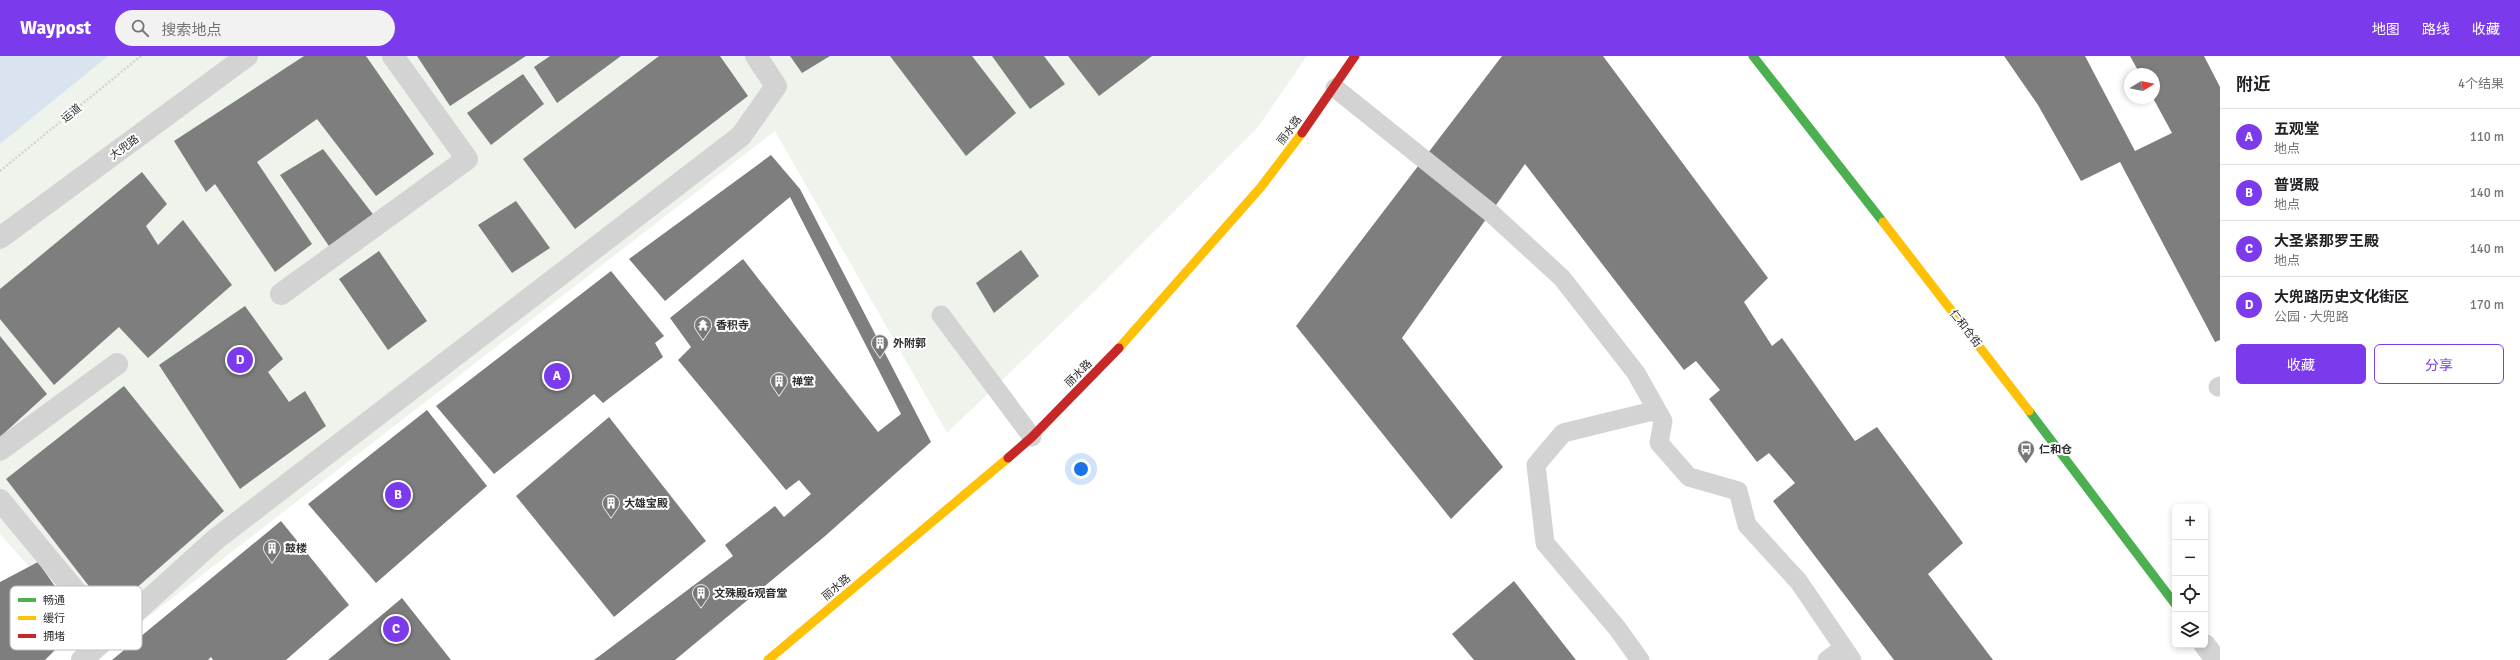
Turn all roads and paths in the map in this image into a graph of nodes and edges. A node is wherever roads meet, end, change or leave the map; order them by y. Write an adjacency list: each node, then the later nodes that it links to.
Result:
1 (141, 56): 8 (path, 运道)
2 (247, 56): 9 (street, 大兜路)
3 (394, 56): 10 (street)
4 (756, 56): 19 (street)
5 (1355, 56): 7 (street, 丽水路)
6 (1753, 56): 18 (street, 仁和仓街)
7 (1334, 88): 13 (lane); 14 (street, 丽水路)
8 (0, 171)
9 (0, 238)
10 (281, 294)
11 (941, 315): 14 (lane)
12 (117, 364): 15 (street)
13 (1657, 410): 22 (lane); 25 (lane)
14 (1032, 437): 24 (street, 丽水路)
15 (0, 450)
16 (0, 500): 17 (street)
17 (72, 586)
18 (2172, 600)
19 (142, 604)
20 (2208, 648): 27 (street)
21 (92, 650): 23 (street)
22 (1847, 654): 26 (lane)
23 (82, 660)
24 (768, 660)
25 (1640, 660)
26 (1827, 660)
27 (2216, 660)

